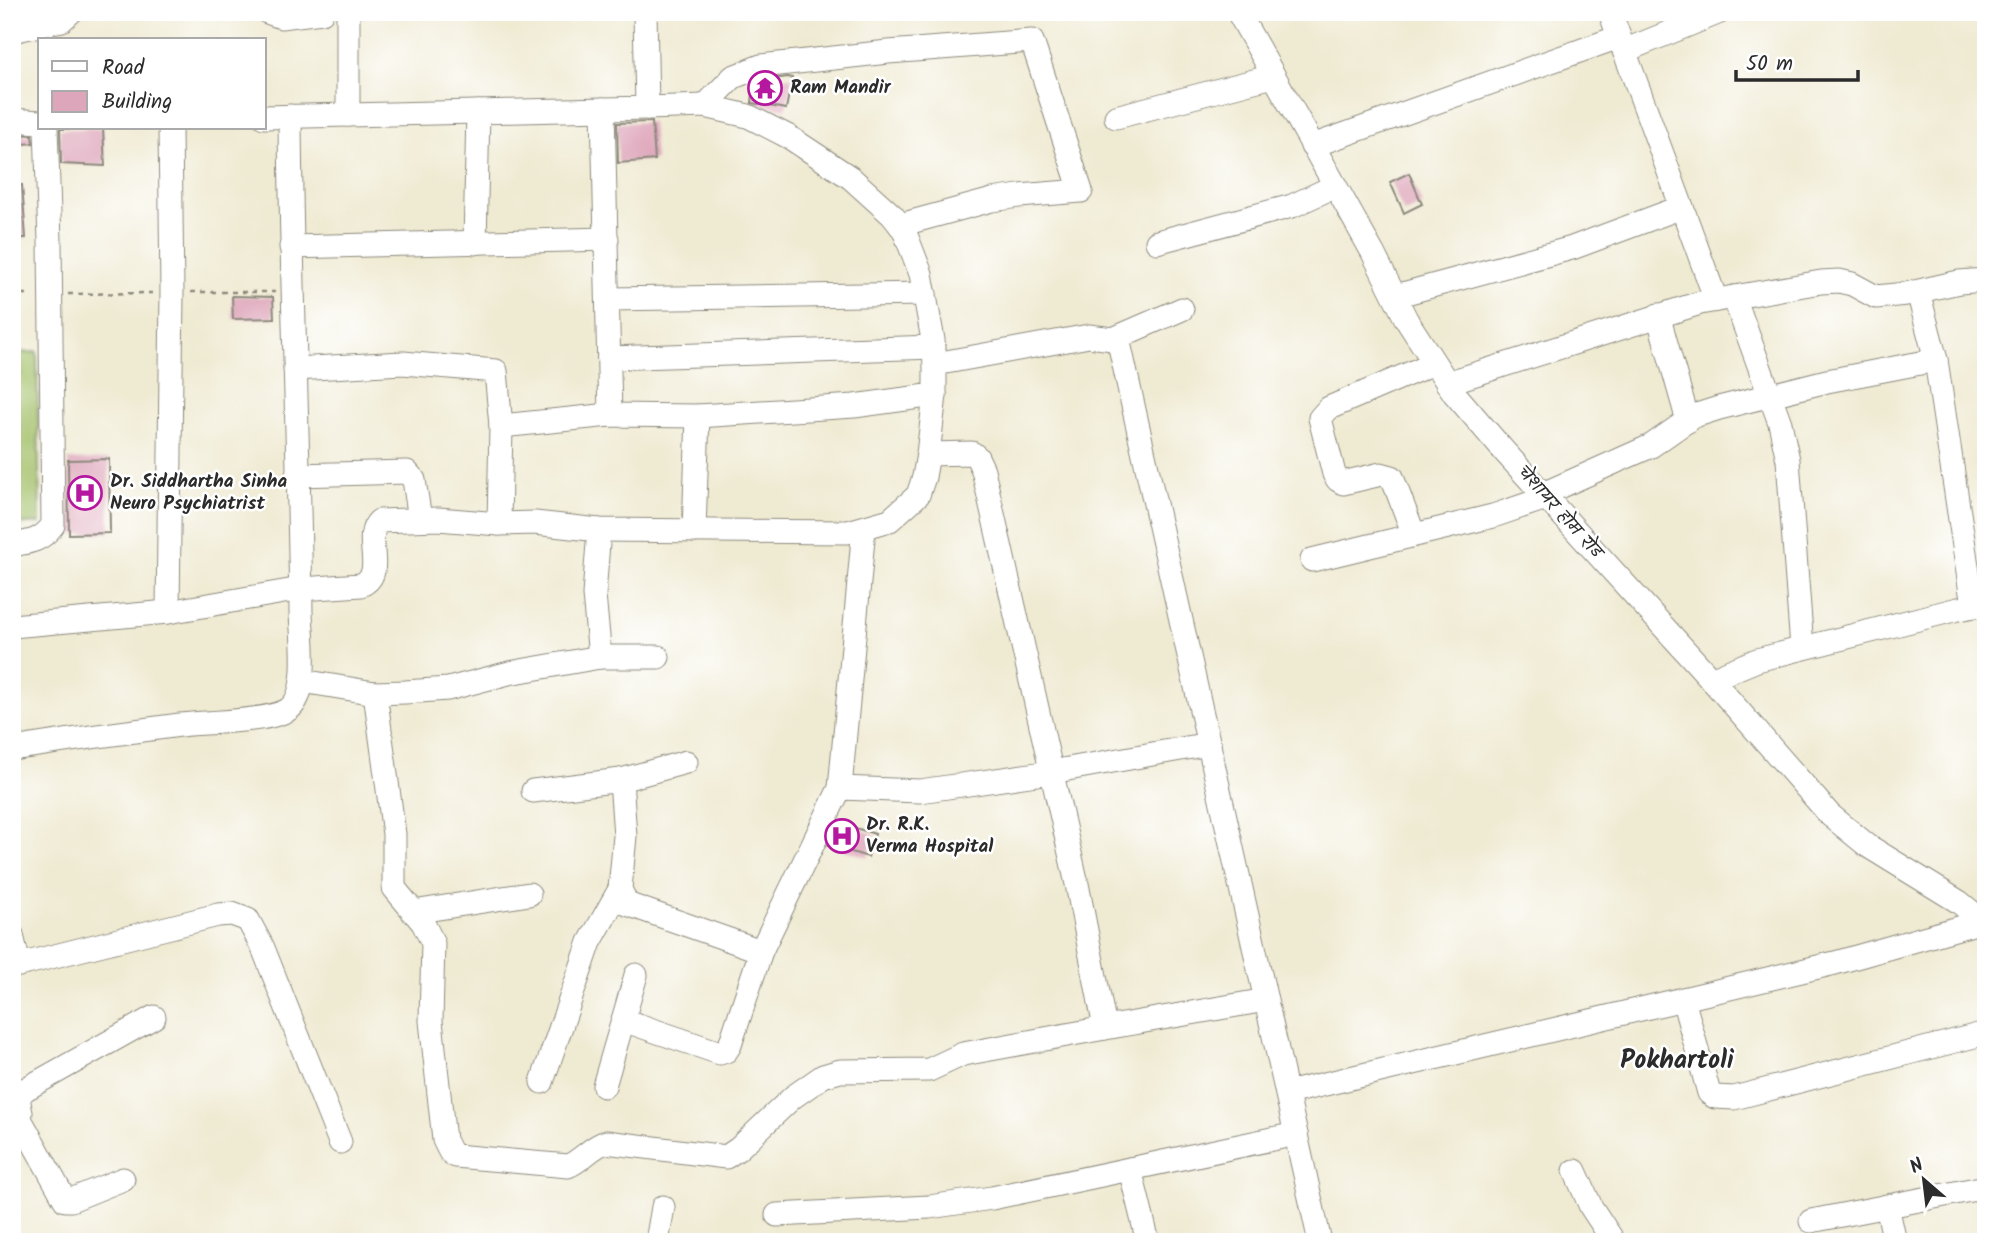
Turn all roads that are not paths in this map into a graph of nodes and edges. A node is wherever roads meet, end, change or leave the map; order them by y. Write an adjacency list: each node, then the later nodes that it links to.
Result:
1 (71, 12): 9 (street)
2 (267, 12): 3 (street)
3 (322, 12)
4 (348, 12): 16 (street)
5 (645, 12): 13 (street)
6 (1238, 12): 11 (street, चेशायर होम रोड)
7 (1610, 12): 10 (street)
8 (1720, 12): 10 (street)
9 (12, 31)
10 (1622, 44): 24 (street); 26 (street)
11 (1273, 76): 19 (street); 24 (street, चेशायर होम रोड)
12 (705, 106): 13 (street); 27 (street); 27 (street)
13 (648, 108): 14 (street)
14 (603, 109): 15 (street); 28 (street)
15 (478, 112): 16 (street); 30 (street)
16 (348, 115): 17 (street)
17 (290, 116): 18 (street); 31 (street)
18 (266, 117)
19 (1116, 117)
20 (12, 120): 21 (street)
21 (38, 122)
22 (46, 130): 62 (street)
23 (170, 130): 66 (street)
24 (1312, 146): 25 (street, चेशायर होम रोड)
25 (1335, 186): 29 (street); 35 (street, चेशायर होम रोड)
26 (1682, 207): 35 (street); 36 (street)
27 (900, 225): 34 (street)
28 (607, 239): 30 (street); 37 (street)
29 (1157, 242)
30 (475, 243): 31 (street)
31 (291, 247): 45 (street)
32 (1986, 280): 33 (street)
33 (1918, 292): 36 (street); 43 (street)
34 (925, 294): 37 (street); 41 (street)
35 (1395, 296): 44 (street, चेशायर होम रोड)
36 (1725, 298): 39 (street); 48 (street)
37 (609, 299): 42 (street)
38 (1182, 309): 40 (street)
39 (1658, 315): 46 (street); 51 (street)
40 (1113, 339): 41 (street); 74 (street)
41 (934, 356): 42 (street); 47 (street)
42 (609, 358): 49 (street)
43 (1936, 360): 48 (street); 65 (street)
44 (1434, 363): 46 (street, चेशायर होम रोड); 61 (street)
45 (295, 369): 52 (street); 54 (street)
46 (1447, 383): 55 (street, चेशायर होम रोड)
47 (935, 395): 50 (street); 53 (street)
48 (1769, 396): 51 (street); 68 (street)
49 (610, 415): 50 (street); 52 (street)
50 (698, 416): 60 (street)
51 (1688, 421): 55 (street)
52 (501, 426): 57 (street)
53 (928, 454): 58 (street); 77 (street)
54 (298, 475): 56 (street); 64 (street)
55 (1544, 496): 61 (street); 71 (street, चेशायर होम रोड)
56 (420, 519): 57 (street); 64 (street)
57 (499, 524): 59 (street)
58 (863, 528): 60 (street); 79 (street)
59 (599, 530): 60 (street); 69 (street)
60 (694, 531)
61 (1414, 535): 63 (street)
62 (12, 544)
63 (1312, 561)
64 (301, 589): 66 (street); 72 (street)
65 (1980, 605): 68 (street)
66 (168, 612): 67 (street)
67 (12, 626)
68 (1802, 648): 71 (street)
69 (600, 657): 70 (street); 73 (street)
70 (658, 657)
71 (1711, 679): 84 (street, चेशायर होम रोड)
72 (302, 681): 73 (street); 75 (street)
73 (375, 693): 83 (street)
74 (1209, 744): 77 (street); 90 (street)
75 (12, 749)
76 (686, 762): 78 (street)
77 (1051, 772): 79 (street); 93 (street)
78 (621, 780): 80 (street); 81 (street)
79 (839, 788): 86 (street)
80 (533, 791)
81 (620, 889): 86 (street); 95 (street)
82 (529, 894): 83 (street)
83 (413, 912): 93 (street)
84 (1984, 923): 89 (street)
85 (12, 935): 87 (street)
86 (761, 951): 92 (street)
87 (16, 966): 100 (street)
88 (636, 975): 92 (street)
89 (1683, 999): 94 (street); 97 (street)
90 (1266, 1000): 93 (street); 97 (street)
91 (154, 1017): 98 (street)
92 (623, 1020): 96 (street)
93 (1105, 1028)
94 (1986, 1032)
95 (542, 1082)
96 (604, 1086)
97 (1286, 1093): 99 (street)
98 (16, 1121): 103 (street)
99 (1296, 1134): 101 (street); 111 (street)
100 (340, 1142)
101 (1130, 1168): 107 (street); 110 (street)
102 (1576, 1171): 112 (street)
103 (123, 1179)
104 (1986, 1187): 105 (street)
105 (1887, 1206): 108 (street); 113 (street)
106 (663, 1207): 109 (street)
107 (777, 1215)
108 (1811, 1221)
109 (657, 1242)
110 (1148, 1242)
111 (1320, 1242)
112 (1614, 1242)
113 (1895, 1242)

